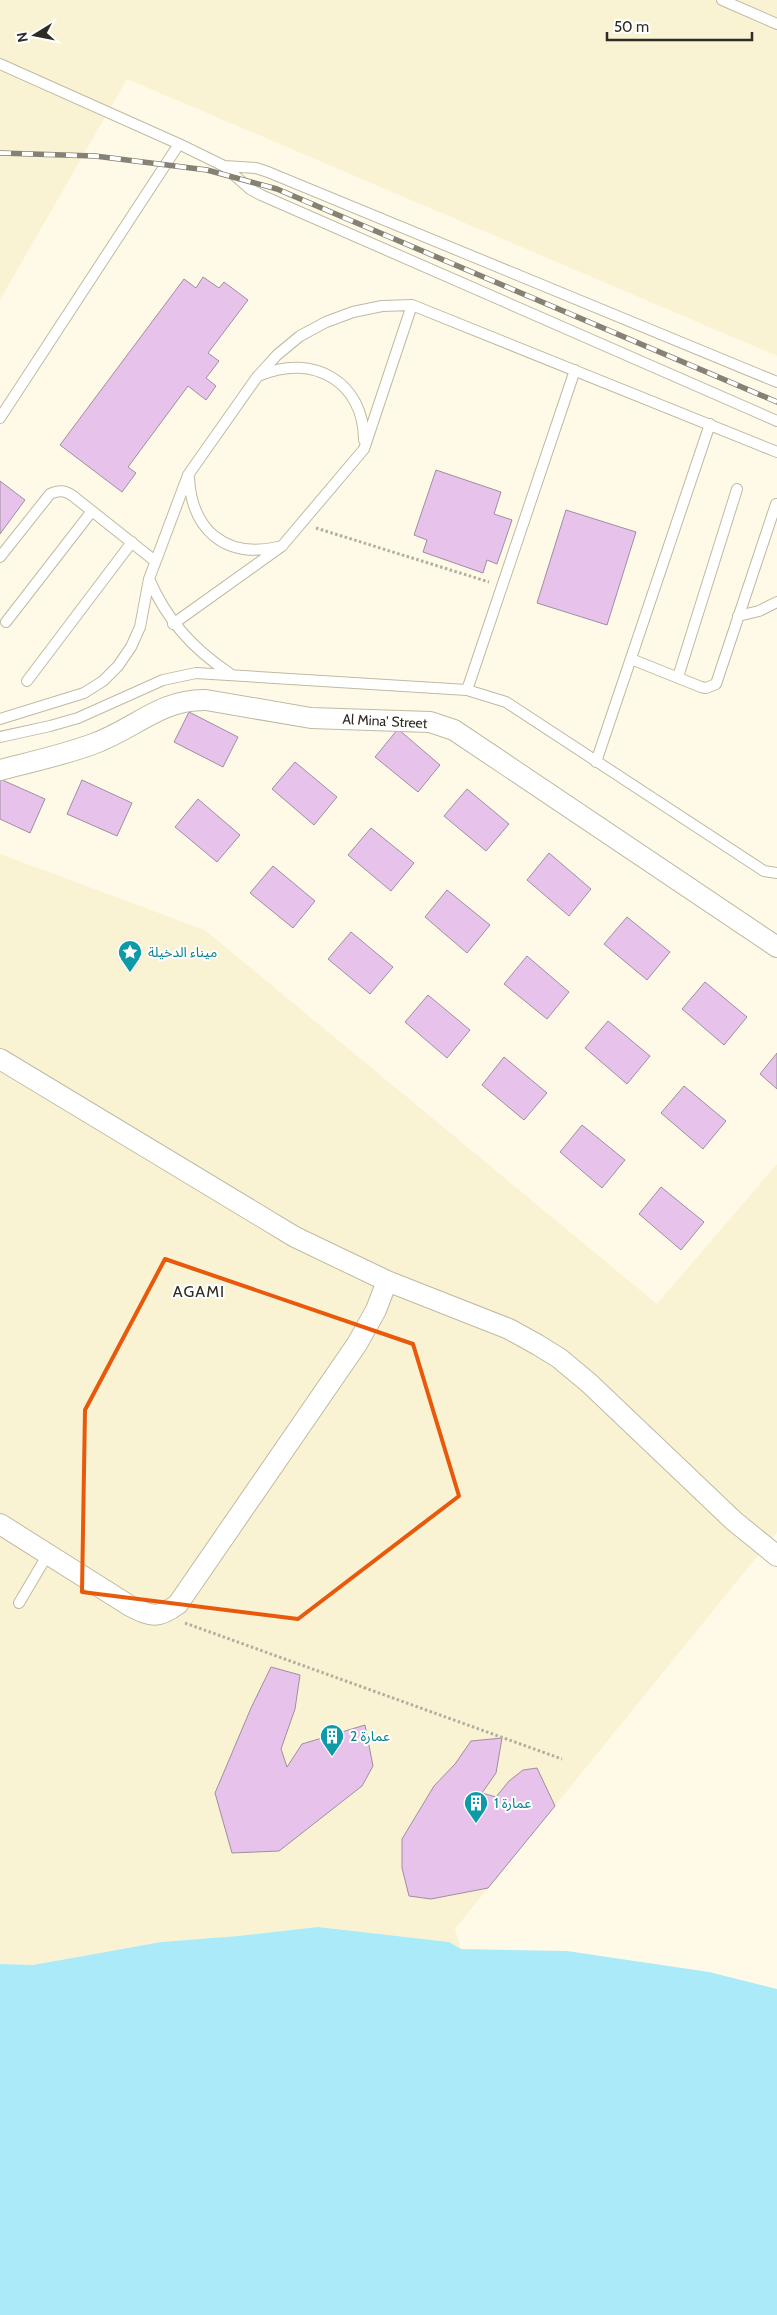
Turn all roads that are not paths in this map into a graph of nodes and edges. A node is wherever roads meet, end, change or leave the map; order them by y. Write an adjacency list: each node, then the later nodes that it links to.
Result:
1 (722, 0): 2 (lane)
2 (777, 24)
3 (0, 64): 4 (lane)
4 (179, 144): 5 (lane); 10 (lane)
5 (224, 166): 9 (lane); 11 (lane)
6 (412, 306): 7 (lane); 8 (lane); 13 (lane)
7 (575, 370): 12 (lane); 32 (lane)
8 (257, 377): 13 (lane); 15 (lane)
9 (777, 382)
10 (0, 418)
11 (777, 421)
12 (710, 424): 14 (lane); 28 (lane)
13 (364, 449): 20 (lane)
14 (777, 452)
15 (188, 475): 20 (lane); 22 (lane)
16 (736, 489): 30 (lane)
17 (776, 504): 25 (lane)
18 (92, 511): 19 (lane); 21 (lane); 26 (lane)
19 (132, 542): 22 (lane); 31 (lane)
20 (282, 546): 27 (lane)
21 (0, 557)
22 (156, 561): 23 (lane)
23 (149, 579): 27 (lane); 33 (lane)
24 (777, 602): 25 (lane)
25 (738, 616): 30 (lane)
26 (6, 622)
27 (173, 624): 29 (lane)
28 (631, 659): 30 (lane); 35 (lane)
29 (230, 674): 32 (lane); 34 (lane)
30 (678, 677)
31 (27, 681)
32 (467, 690): 35 (lane)
33 (0, 720)
34 (0, 737)
35 (596, 762): 37 (lane)
36 (0, 770): 38 (street, Al Mina' Street)
37 (777, 873)
38 (777, 947)
39 (0, 1059): 40 (street)
40 (387, 1281): 42 (street); 43 (street)
41 (0, 1524): 43 (street)
42 (772, 1552)
43 (48, 1554): 44 (lane)
44 (19, 1603)

